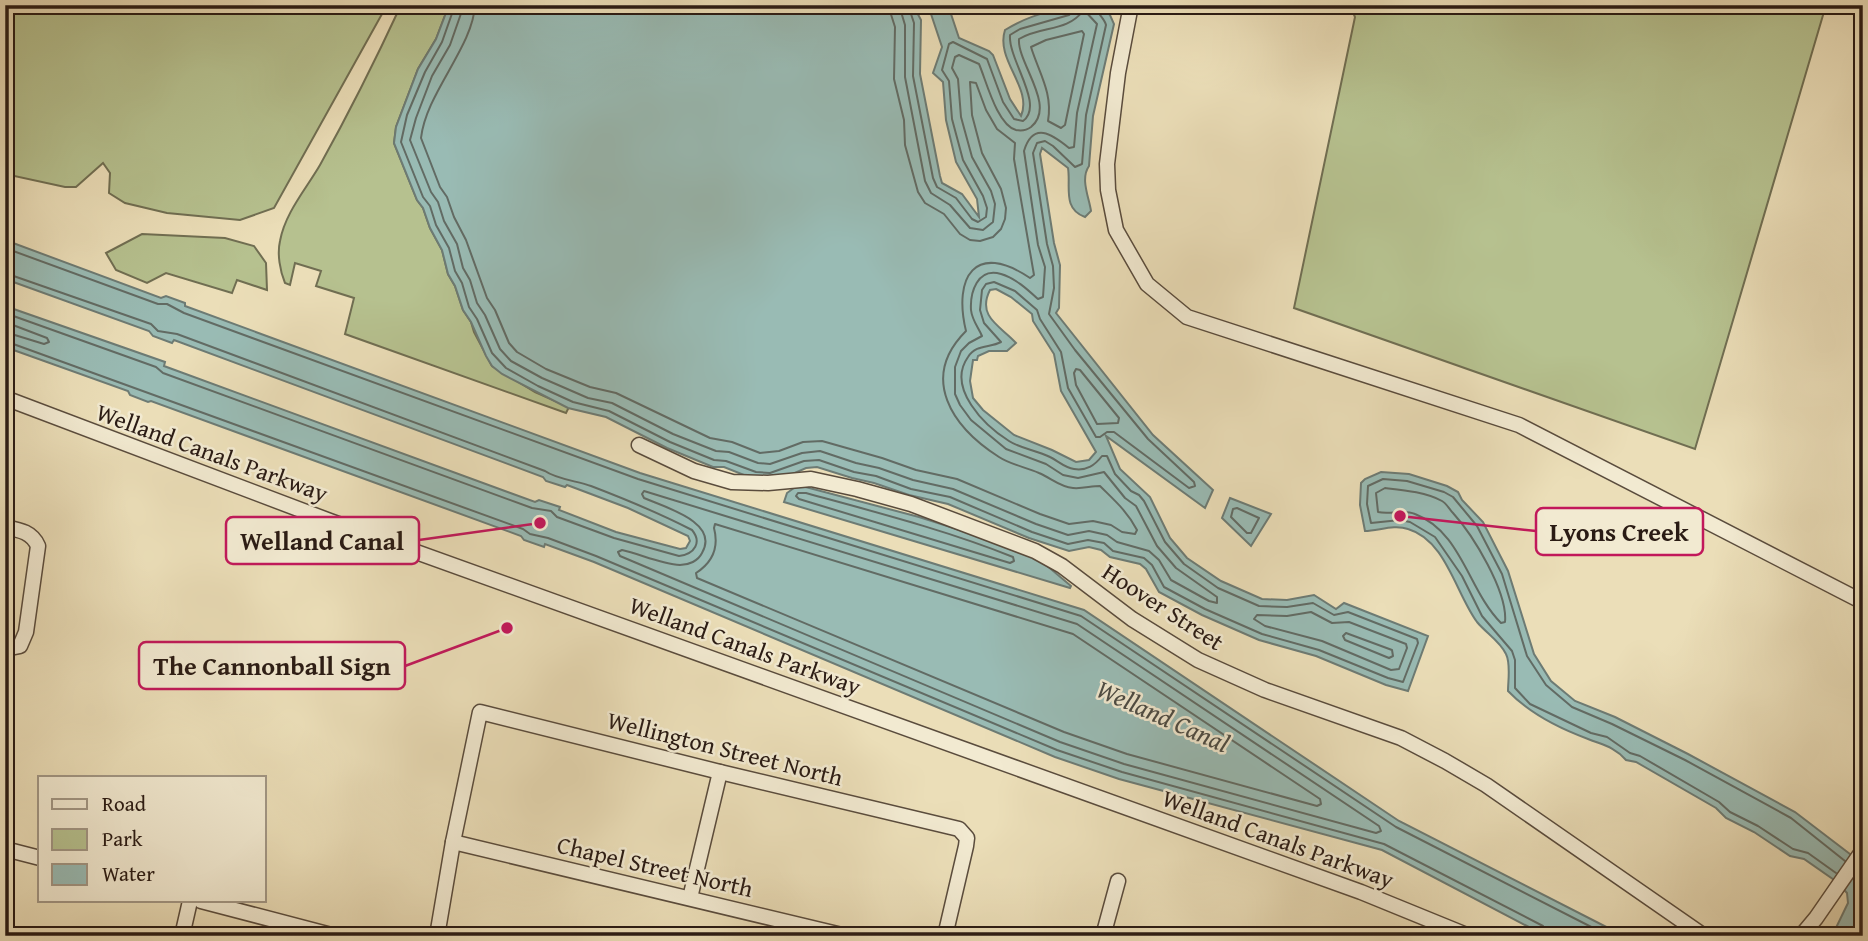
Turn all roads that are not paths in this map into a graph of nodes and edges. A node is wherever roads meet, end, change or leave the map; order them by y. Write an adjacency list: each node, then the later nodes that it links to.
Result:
1 (1131, 5): 5 (street)
2 (5, 398): 22 (street, Welland Canals Parkway)
3 (639, 445): 23 (street, Hoover Street)
4 (5, 527): 6 (street)
5 (1863, 602)
6 (5, 649)
7 (720, 772): 8 (street, Wellington Street North); 13 (street); 20 (street, Wellington Street North)
8 (453, 842): 13 (street, Chapel Street North); 18 (street)
9 (5, 849): 11 (street)
10 (1861, 853): 24 (street)
11 (38, 857)
12 (1118, 881): 21 (street)
13 (690, 898): 19 (street, Chapel Street North)
14 (190, 902): 16 (street)
15 (205, 902): 17 (street)
16 (181, 936)
17 (335, 936)
18 (437, 936)
19 (846, 936)
20 (945, 936)
21 (1103, 936)
22 (1469, 936)
23 (1704, 936)
24 (1801, 936)

